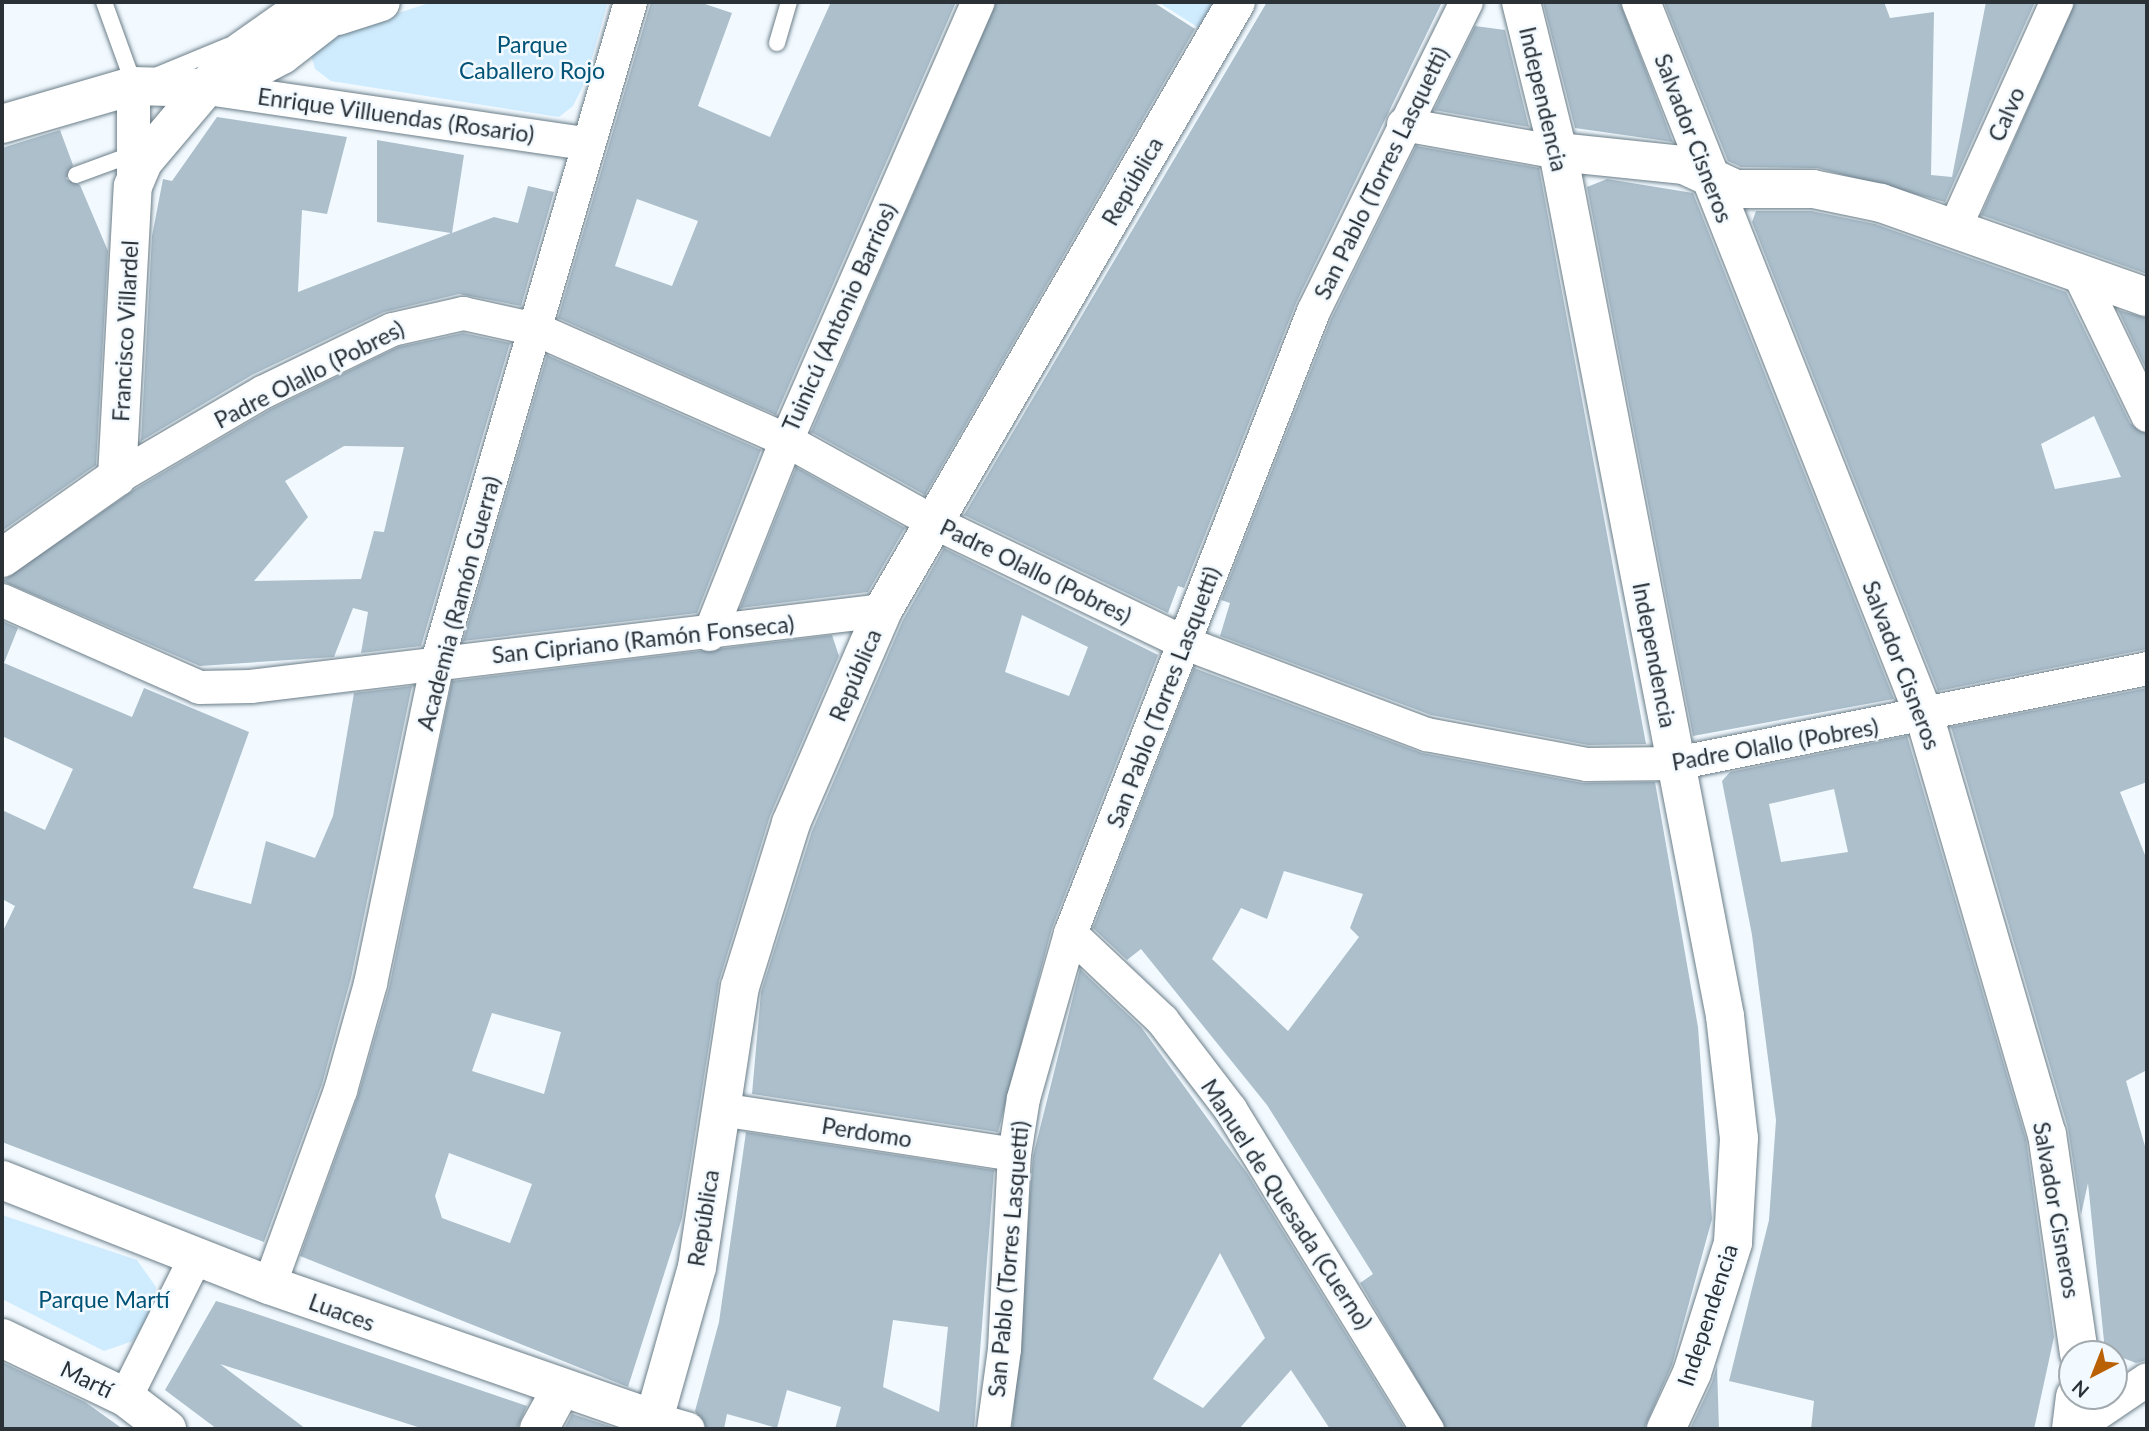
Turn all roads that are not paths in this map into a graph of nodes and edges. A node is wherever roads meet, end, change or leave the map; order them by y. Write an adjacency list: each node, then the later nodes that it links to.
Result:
1 (104, 2): 14 (lane)
2 (381, 2): 11 (street, Enrique Villuendas (Rosario))
3 (629, 2): 18 (street, Academia (Ramón Guerra))
4 (789, 2): 13 (lane)
5 (977, 2): 28 (street, Tuinicú (Antonio Barrios))
6 (1236, 2): 30 (street, República)
7 (1466, 2): 17 (street, San Pablo (Torres Lasquetti))
8 (1521, 2): 19 (street, Independencia)
9 (1641, 2): 22 (street, Salvador Cisneros)
10 (2056, 2): 23 (street, Calvo)
11 (333, 7): 12 (street, Enrique Villuendas (Rosario)); 15 (street, Enrique Villuendas (Rosario))
12 (262, 32): 14 (lane, Enrique Villuendas (Rosario)); 15 (street)
13 (777, 43)
14 (133, 86): 15 (street, Enrique Villuendas (Rosario)); 16 (street, Enrique Villuendas (Rosario)); 20 (street, Francisco Villardel)
15 (207, 88): 18 (street, Enrique Villuendas (Rosario)); 20 (street)
16 (2, 124)
17 (1404, 124): 19 (street); 35 (street, San Pablo (Torres Lasquetti))
18 (584, 143): 26 (street, Academia (Ramón Guerra))
19 (1558, 152): 22 (street); 39 (street, Independencia)
20 (141, 162): 21 (lane); 29 (street, Francisco Villardel)
21 (76, 175)
22 (1719, 186): 23 (street); 38 (street, Salvador Cisneros)
23 (1955, 226): 24 (street)
24 (2077, 270): 25 (street); 27 (street)
25 (2147, 297)
26 (536, 329): 28 (street, Padre Olallo (Pobres)); 29 (street, Padre Olallo (Pobres)); 36 (street, Academia (Ramón Guerra))
27 (2147, 415)
28 (786, 440): 30 (street, Padre Olallo (Pobres)); 34 (street, Tuinicú (Antonio Barrios))
29 (117, 477): 31 (street, Padre Olallo (Pobres))
30 (934, 522): 33 (street, República); 35 (street, Padre Olallo (Pobres))
31 (2, 558)
32 (2, 600): 36 (street, San Cipriano (Ramón Fonseca))
33 (883, 610): 34 (street, San Cipriano (Ramón Fonseca)); 41 (street, República)
34 (709, 634): 36 (street, San Cipriano (Ramón Fonseca))
35 (1185, 643): 39 (street, Padre Olallo (Pobres)); 40 (street, San Pablo (Torres Lasquetti))
36 (437, 661): 45 (street, Academia (Ramón Guerra))
37 (2147, 668): 38 (street, Padre Olallo (Pobres))
38 (1925, 718): 39 (street, Padre Olallo (Pobres)); 47 (street, Salvador Cisneros)
39 (1676, 763): 57 (street, Independencia)
40 (1070, 933): 42 (street, San Pablo (Torres Lasquetti)); 56 (street, Manuel de Quesada (Cuerno))
41 (720, 1110): 42 (street, Perdomo); 52 (street, República)
42 (1014, 1154): 55 (street, San Pablo (Torres Lasquetti))
43 (2, 1180): 44 (street, Luaces)
44 (195, 1257): 45 (street, Luaces); 50 (street)
45 (269, 1285): 49 (street, Luaces)
46 (2, 1338): 50 (street, Martí)
47 (2077, 1340)
48 (2147, 1379): 58 (street)
49 (561, 1391): 52 (street, Luaces); 54 (street)
50 (125, 1397): 53 (street, Martí)
51 (2074, 1410): 58 (street)
52 (671, 1424)
53 (167, 1429)
54 (539, 1429)
55 (993, 1429)
56 (1427, 1429)
57 (1666, 1429)
58 (2072, 1429)

